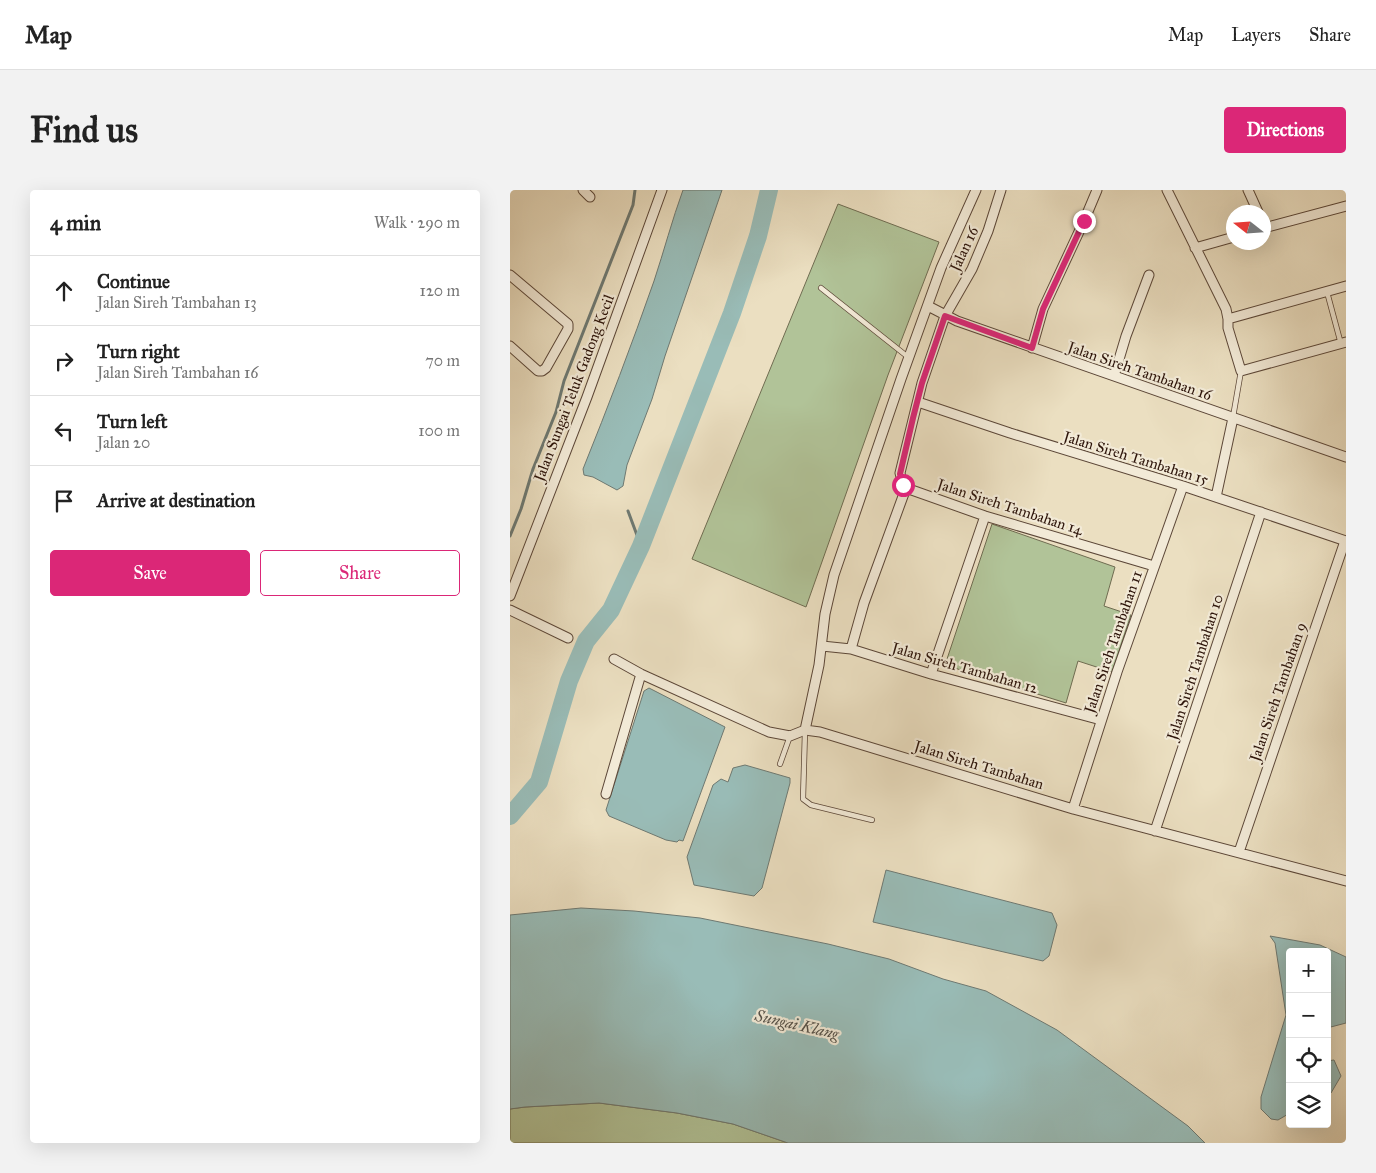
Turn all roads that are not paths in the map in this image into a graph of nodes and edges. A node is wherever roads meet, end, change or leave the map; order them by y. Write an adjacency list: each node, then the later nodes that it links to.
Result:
1 (662, 190): 36 (street, Jalan Sungai Teluk Gadong Kecil)
2 (976, 190): 17 (street)
3 (1001, 190): 18 (street, Jalan 16)
4 (1097, 190): 22 (street)
5 (1167, 190): 11 (street)
6 (1248, 190): 7 (street)
7 (1255, 205)
8 (1346, 206): 9 (street)
9 (1271, 225)
10 (1226, 238): 11 (street)
11 (1195, 248): 19 (street)
12 (510, 275): 21 (street)
13 (1149, 275): 25 (street)
14 (1346, 286): 16 (street)
15 (821, 288): 23 (lane)
16 (1326, 292): 19 (street); 20 (lane)
17 (928, 306): 18 (street, Jalan Sireh Tambahan 16); 23 (street)
18 (945, 316): 22 (street, Jalan Sireh Tambahan 16); 26 (street, Jalan 16)
19 (1228, 319): 24 (street)
20 (1344, 343): 24 (street)
21 (510, 346)
22 (1032, 348): 25 (street, Jalan Sireh Tambahan 16)
23 (909, 358): 39 (street)
24 (1241, 371): 27 (lane)
25 (1114, 376): 27 (street, Jalan Sireh Tambahan 16)
26 (918, 402): 29 (street, Jalan Sireh Tambahan 15); 30 (street, Jalan 16)
27 (1233, 418): 28 (street, Jalan Sireh Tambahan 16); 31 (street)
28 (1346, 457)
29 (1183, 486): 31 (street, Jalan Sireh Tambahan 15); 35 (street, Jalan Sireh Tambahan 11)
30 (906, 488): 33 (street, Jalan Sireh Tambahan 14); 40 (street)
31 (1216, 497): 32 (street, Jalan Sireh Tambahan 15)
32 (1261, 512): 34 (street, Jalan Sireh Tambahan 15); 51 (street, Jalan Sireh Tambahan 10)
33 (985, 516): 35 (street, Jalan Sireh Tambahan 14); 43 (street)
34 (1345, 541): 52 (street, Jalan Sireh Tambahan 9)
35 (1154, 566): 44 (street, Jalan Sireh Tambahan 11)
36 (510, 596)
37 (510, 610): 38 (street)
38 (568, 638)
39 (822, 646): 40 (street, Jalan Sireh Tambahan 12); 45 (street)
40 (851, 649): 43 (street, Jalan Sireh Tambahan 12)
41 (614, 660): 42 (street)
42 (642, 674): 46 (street); 48 (street)
43 (931, 674): 44 (street, Jalan Sireh Tambahan 12)
44 (1101, 720): 49 (street, Jalan Sireh Tambahan 11)
45 (805, 730): 46 (street); 49 (street, Jalan Sireh Tambahan); 50 (lane)
46 (790, 736): 47 (lane)
47 (780, 764)
48 (606, 794)
49 (1073, 808): 51 (street, Jalan Sireh Tambahan)
50 (872, 820)
51 (1155, 831): 52 (street, Jalan Sireh Tambahan)
52 (1239, 852): 53 (street, Jalan Sireh Tambahan)
53 (1346, 881)

